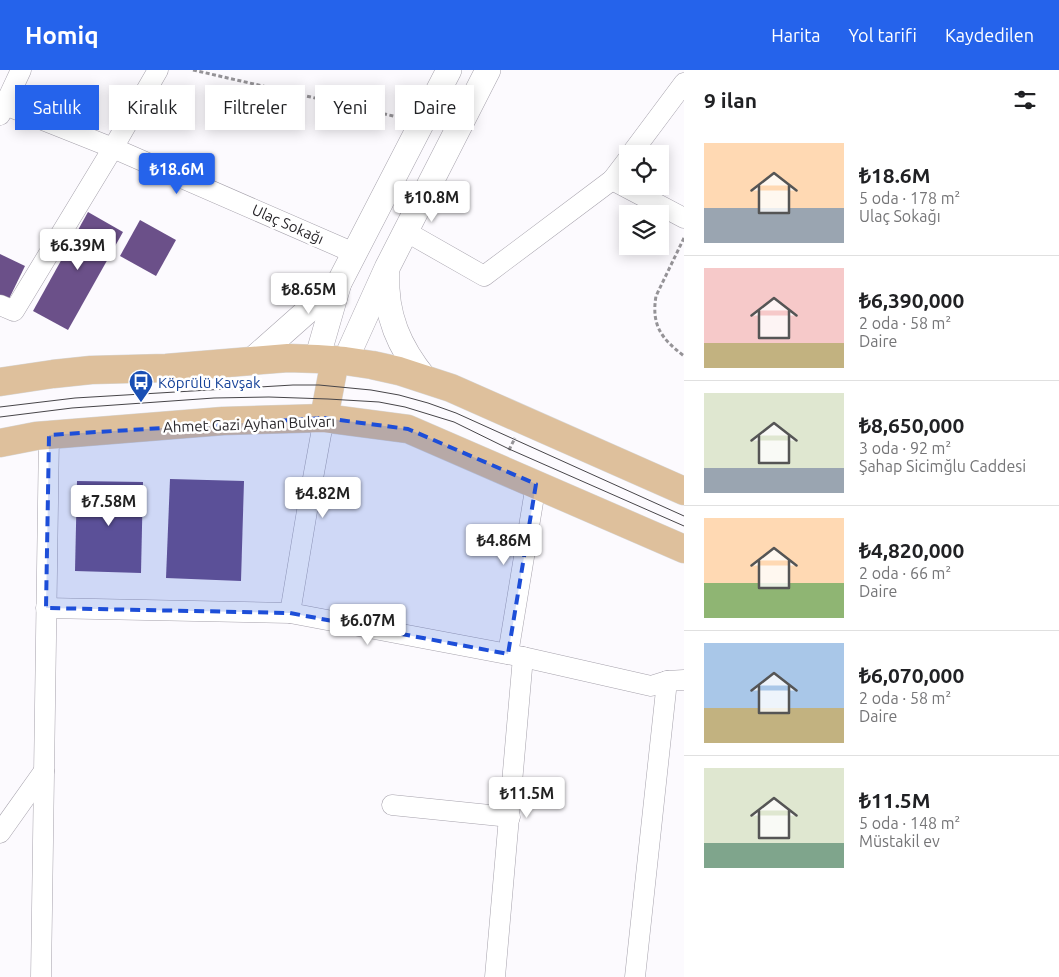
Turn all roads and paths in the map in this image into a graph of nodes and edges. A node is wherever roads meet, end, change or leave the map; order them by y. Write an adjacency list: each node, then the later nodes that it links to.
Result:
1 (21, 70): 8 (street)
2 (158, 70): 12 (street)
3 (193, 70): 9 (path)
4 (449, 70): 7 (street)
5 (488, 70): 16 (street)
6 (684, 82): 11 (street)
7 (441, 85)
8 (2, 109): 12 (street, Ulaç Sokağı)
9 (395, 116)
10 (418, 130): 18 (street)
11 (638, 145)
12 (112, 148): 18 (street, Ulaç Sokağı); 21 (street)
13 (619, 171): 14 (street)
14 (612, 180): 15 (street); 16 (street)
15 (684, 218)
16 (405, 231): 19 (street)
17 (684, 238): 22 (path)
18 (354, 253): 20 (street)
19 (387, 268): 23 (street); 25 (street)
20 (339, 283): 23 (street); 24 (street)
21 (0, 305)
22 (684, 356)
23 (332, 360): 24 (main road); 25 (main road); 27 (main road)
24 (251, 361): 26 (main road)
25 (425, 379): 28 (main road)
26 (0, 382)
27 (324, 418): 29 (main road, Ahmet Gazi Ayhan Bulvarı); 31 (main road, Ahmet Gazi Ayhan Bulvarı); 36 (street)
28 (524, 421): 31 (path); 33 (main road)
29 (49, 435): 30 (main road, Ahmet Gazi Ayhan Bulvarı); 35 (street)
30 (0, 443)
31 (499, 468): 32 (main road, Ahmet Gazi Ayhan Bulvarı)
32 (536, 484): 34 (main road, Ahmet Gazi Ayhan Bulvarı); 37 (street)
33 (684, 491)
34 (684, 549)
35 (46, 608): 36 (street); 39 (street)
36 (290, 613): 37 (street)
37 (515, 655): 38 (street); 41 (street)
38 (675, 680): 45 (street)
39 (44, 772): 42 (street); 43 (street)
40 (392, 805): 41 (street)
41 (510, 817): 44 (street)
42 (0, 833)
43 (40, 977)
44 (495, 977)
45 (635, 977)

